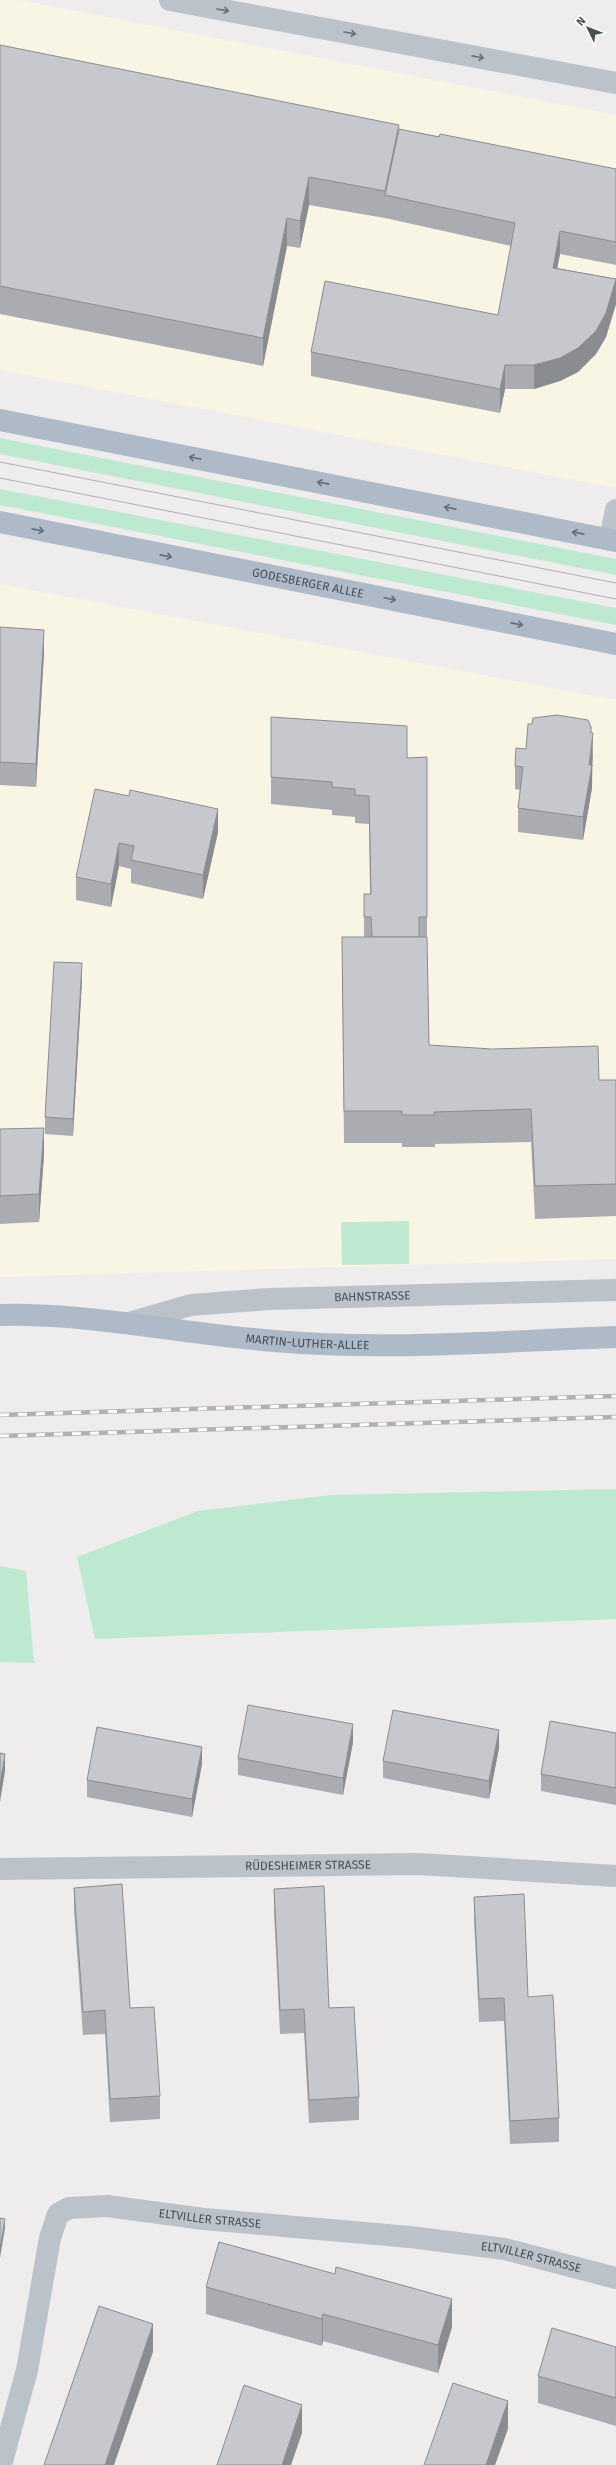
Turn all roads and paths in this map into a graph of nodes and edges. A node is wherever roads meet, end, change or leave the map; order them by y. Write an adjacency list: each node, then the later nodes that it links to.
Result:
1 (170, 0): 2 (street, one-way to 2)
2 (616, 83)
3 (0, 420): 6 (main road, one-way to 3)
4 (616, 510): 6 (street)
5 (0, 522): 7 (main road, GODESBERGER ALLEE, one-way to 7)
6 (613, 540)
7 (616, 644)
8 (616, 1290): 10 (street, BAHNSTRASSE)
9 (0, 1315): 10 (main road, MARTIN-LUTHER-ALLEE)
10 (132, 1322): 11 (main road, MARTIN-LUTHER-ALLEE)
11 (616, 1337)
12 (0, 1868): 13 (street, RÜDESHEIMER STRASSE)
13 (616, 1876)
14 (616, 2278): 15 (street, ELTVILLER STRASSE)
15 (1, 2465)

